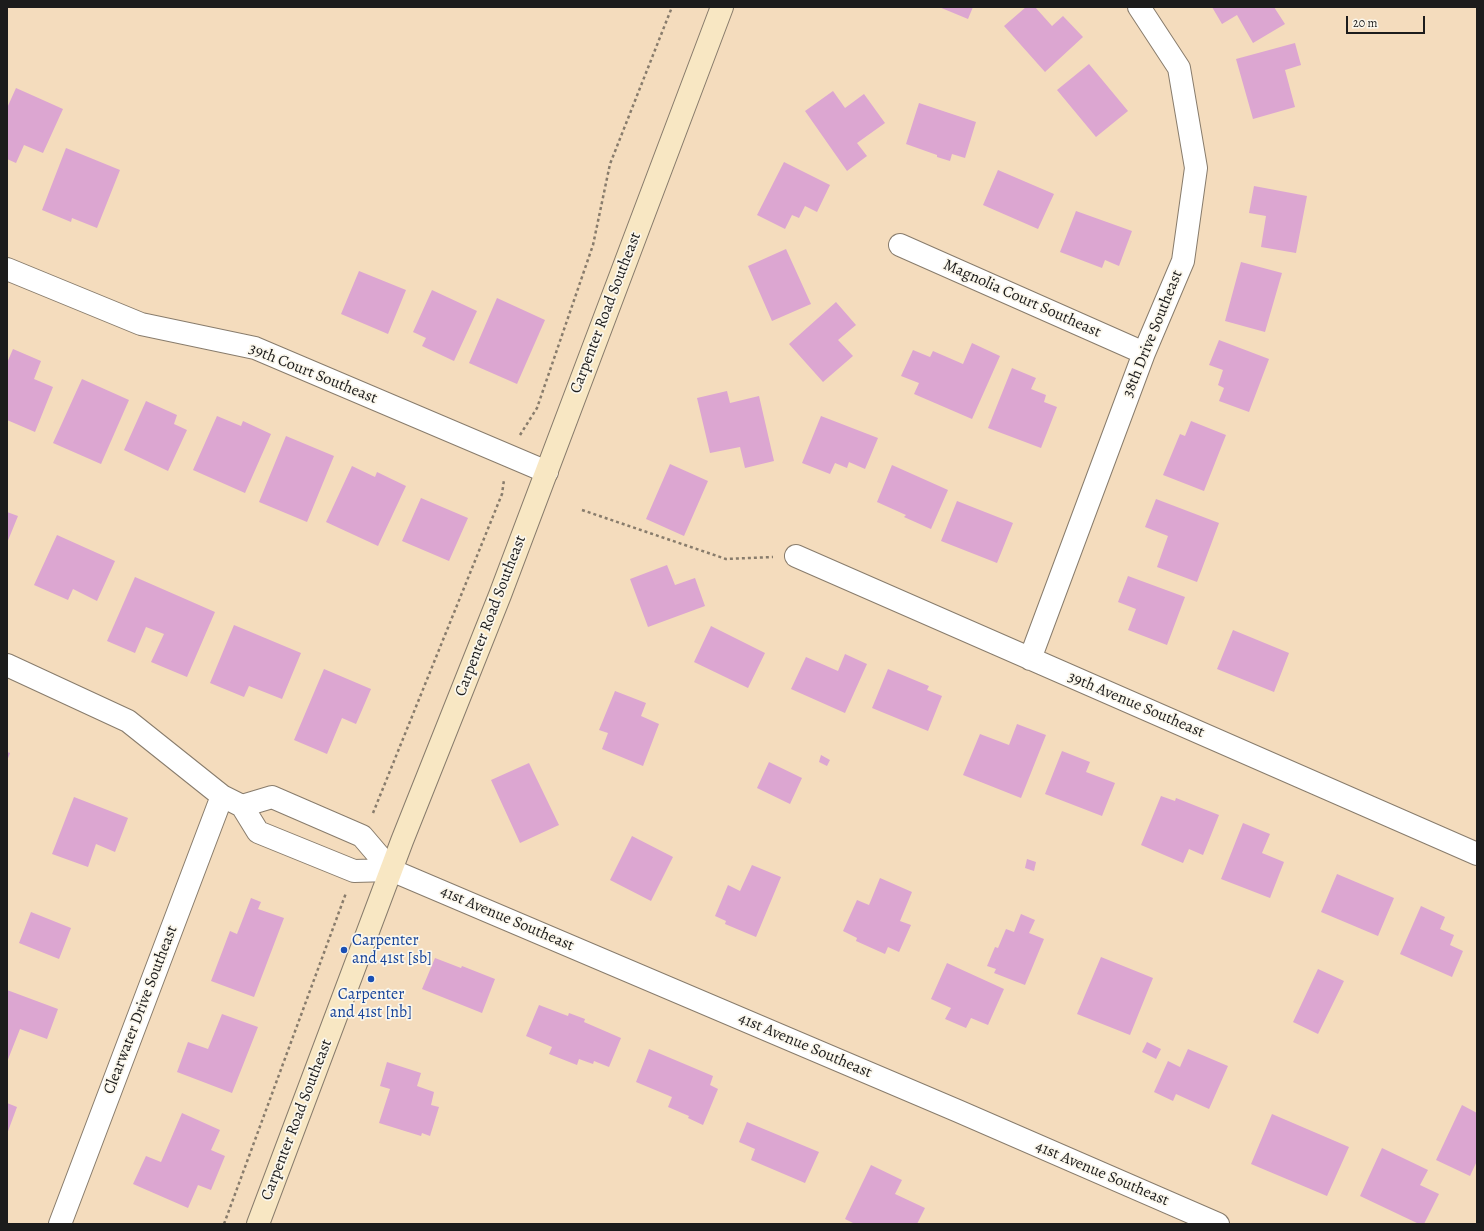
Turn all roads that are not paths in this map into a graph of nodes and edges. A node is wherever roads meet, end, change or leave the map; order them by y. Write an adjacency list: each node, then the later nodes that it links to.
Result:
1 (722, 7): 6 (street, Carpenter Road Southeast)
2 (1139, 7): 5 (street, 38th Drive Southeast)
3 (900, 244): 5 (street, Magnolia Court Southeast)
4 (7, 269): 6 (street, 39th Court Southeast)
5 (1144, 353): 8 (street, 38th Drive Southeast)
6 (547, 472): 13 (street, Carpenter Road Southeast)
7 (796, 556): 8 (street, 39th Avenue Southeast)
8 (1030, 659): 12 (street, 39th Avenue Southeast)
9 (7, 665): 10 (street)
10 (222, 796): 11 (street); 14 (street, Clearwater Drive Southeast)
11 (242, 806): 13 (street, 41st Avenue Southeast); 13 (street, 41st Avenue Southeast)
12 (1477, 854)
13 (391, 870): 15 (street, Carpenter Road Southeast); 16 (street, 41st Avenue Southeast)
14 (60, 1224)
15 (258, 1224)
16 (1218, 1224)

